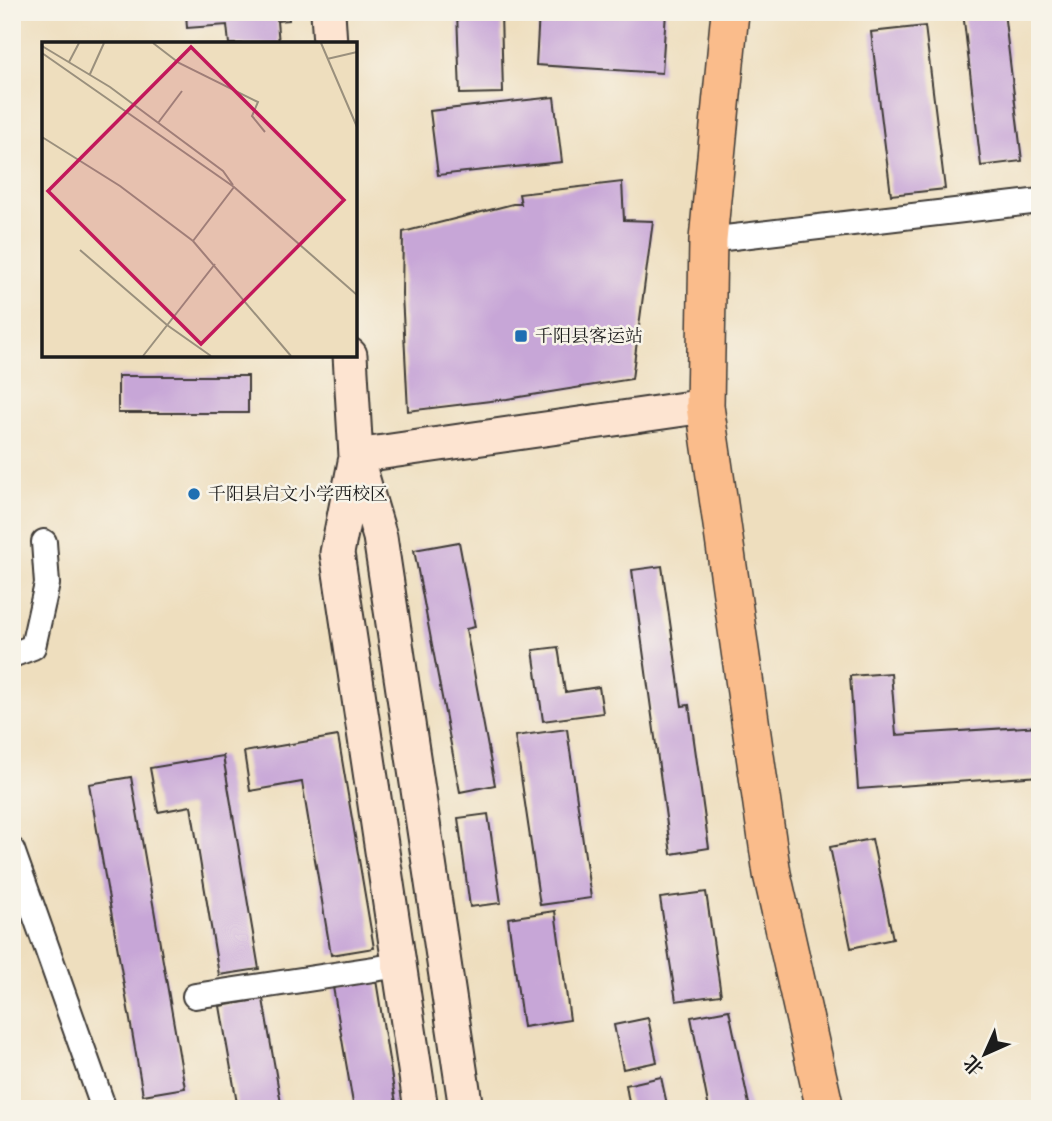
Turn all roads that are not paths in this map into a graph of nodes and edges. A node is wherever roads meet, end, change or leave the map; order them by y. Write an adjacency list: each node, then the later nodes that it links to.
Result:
1 (328, 12): 3 (street)
2 (730, 12): 5 (main road)
3 (330, 42)
4 (1040, 201): 5 (street)
5 (708, 240): 7 (main road)
6 (350, 357): 8 (street)
7 (705, 405): 8 (street); 17 (main road)
8 (356, 456): 12 (street); 16 (street)
9 (44, 542): 10 (street)
10 (12, 655)
11 (12, 850): 14 (street)
12 (400, 965): 13 (street); 15 (street)
13 (195, 996)
14 (104, 1109)
15 (421, 1109)
16 (466, 1109)
17 (825, 1109)

